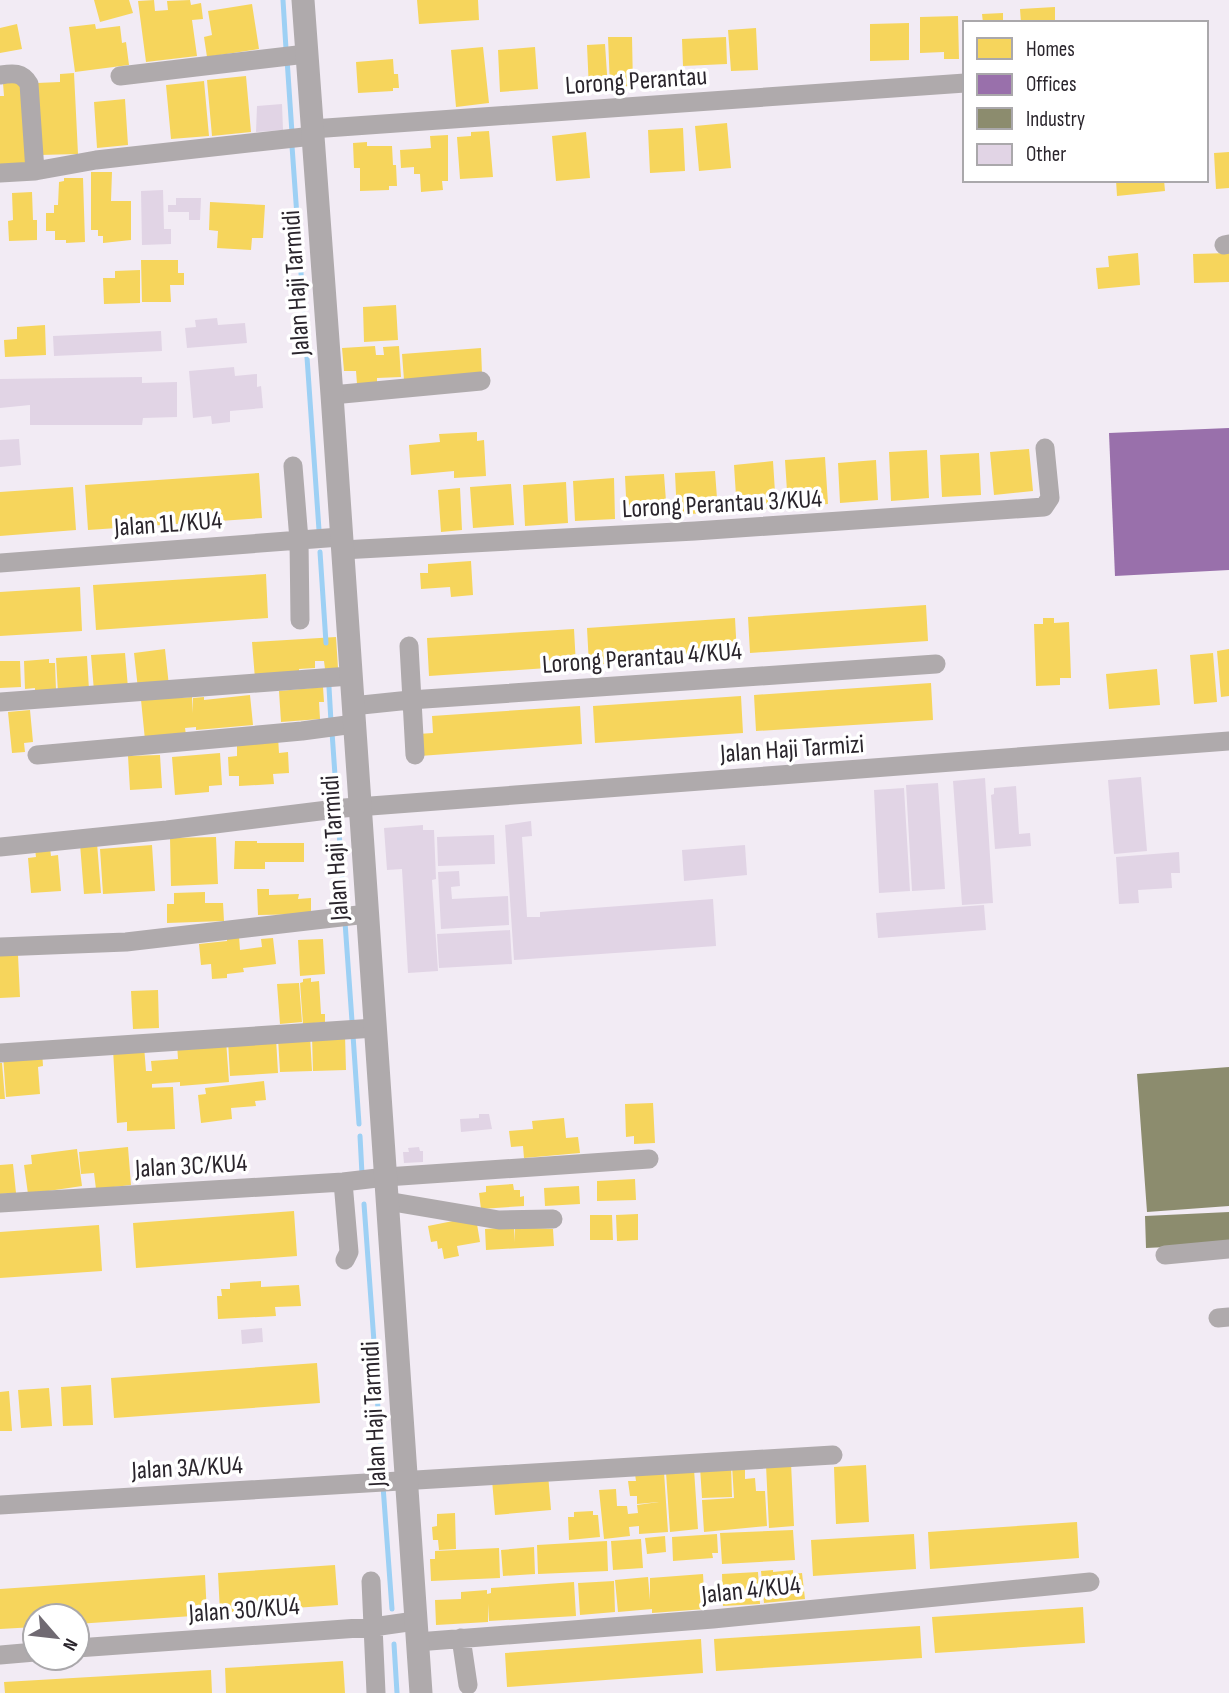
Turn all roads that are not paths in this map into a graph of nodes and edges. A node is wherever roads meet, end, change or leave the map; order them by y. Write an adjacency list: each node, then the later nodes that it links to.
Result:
1 (303, 0): 2 (street, Jalan Haji Tarmidi)
2 (306, 54): 4 (street); 6 (street, Jalan Haji Tarmidi)
3 (0, 75): 7 (street)
4 (120, 76)
5 (963, 83): 6 (street, Lorong Perantau)
6 (309, 134): 7 (street, Lorong Perantau); 10 (street, Jalan Haji Tarmidi)
7 (35, 172): 8 (street, Lorong Perantau)
8 (0, 173)
9 (481, 382): 10 (street)
10 (332, 395): 14 (street, Jalan Haji Tarmidi)
11 (1045, 448): 14 (street, Lorong Perantau 3/KU4)
12 (293, 466): 13 (street)
13 (299, 540): 14 (street, Jalan 1L/KU4); 15 (street, Jalan 1L/KU4); 16 (street)
14 (341, 543): 19 (street, Jalan Haji Tarmidi)
15 (0, 563)
16 (300, 620)
17 (409, 646): 20 (street)
18 (936, 664): 20 (street, Lorong Perantau 4/KU4)
19 (350, 676): 21 (street); 22 (street, Jalan Haji Tarmidi)
20 (410, 699): 22 (street, Lorong Perantau 4/KU4); 25 (street)
21 (0, 702)
22 (353, 715): 24 (street, Lorong Perantau 4/KU4); 26 (street, Jalan Haji Tarmidi)
23 (1229, 741): 26 (street, Jalan Haji Tarmizi)
24 (37, 755)
25 (415, 755)
26 (360, 808): 27 (street, Jalan Haji Tarmizi); 28 (street, Jalan Haji Tarmidi)
27 (0, 847)
28 (360, 914): 29 (street); 30 (street, Jalan Haji Tarmidi)
29 (0, 947)
30 (375, 1028): 31 (street); 33 (street, Jalan Haji Tarmidi)
31 (0, 1052)
32 (649, 1159): 33 (street, Jalan 3C/KU4)
33 (386, 1177): 34 (street, Jalan 3C/KU4); 35 (street, Jalan Haji Tarmidi)
34 (343, 1182): 36 (street, Jalan 3C/KU4); 40 (street)
35 (387, 1201): 37 (street); 42 (street, Jalan Haji Tarmidi)
36 (0, 1203)
37 (553, 1219)
38 (1229, 1249): 39 (street)
39 (1165, 1255)
40 (345, 1260)
41 (833, 1455): 42 (street, Jalan 3A/KU4)
42 (390, 1481): 43 (street, Jalan 3A/KU4); 47 (street, Jalan Haji Tarmidi)
43 (0, 1505)
44 (371, 1581): 46 (street)
45 (1090, 1582): 48 (street, Jalan 4/KU4)
46 (373, 1627): 47 (street, Jalan 30/KU4); 49 (street, Jalan 30/KU4); 53 (street)
47 (416, 1632): 48 (street, Jalan 4/KU4); 54 (street, Jalan Haji Tarmidi)
48 (461, 1638): 52 (street)
49 (91, 1647)
50 (21, 1653): 51 (street)
51 (0, 1655)
52 (468, 1685)
53 (376, 1693)
54 (421, 1693)

